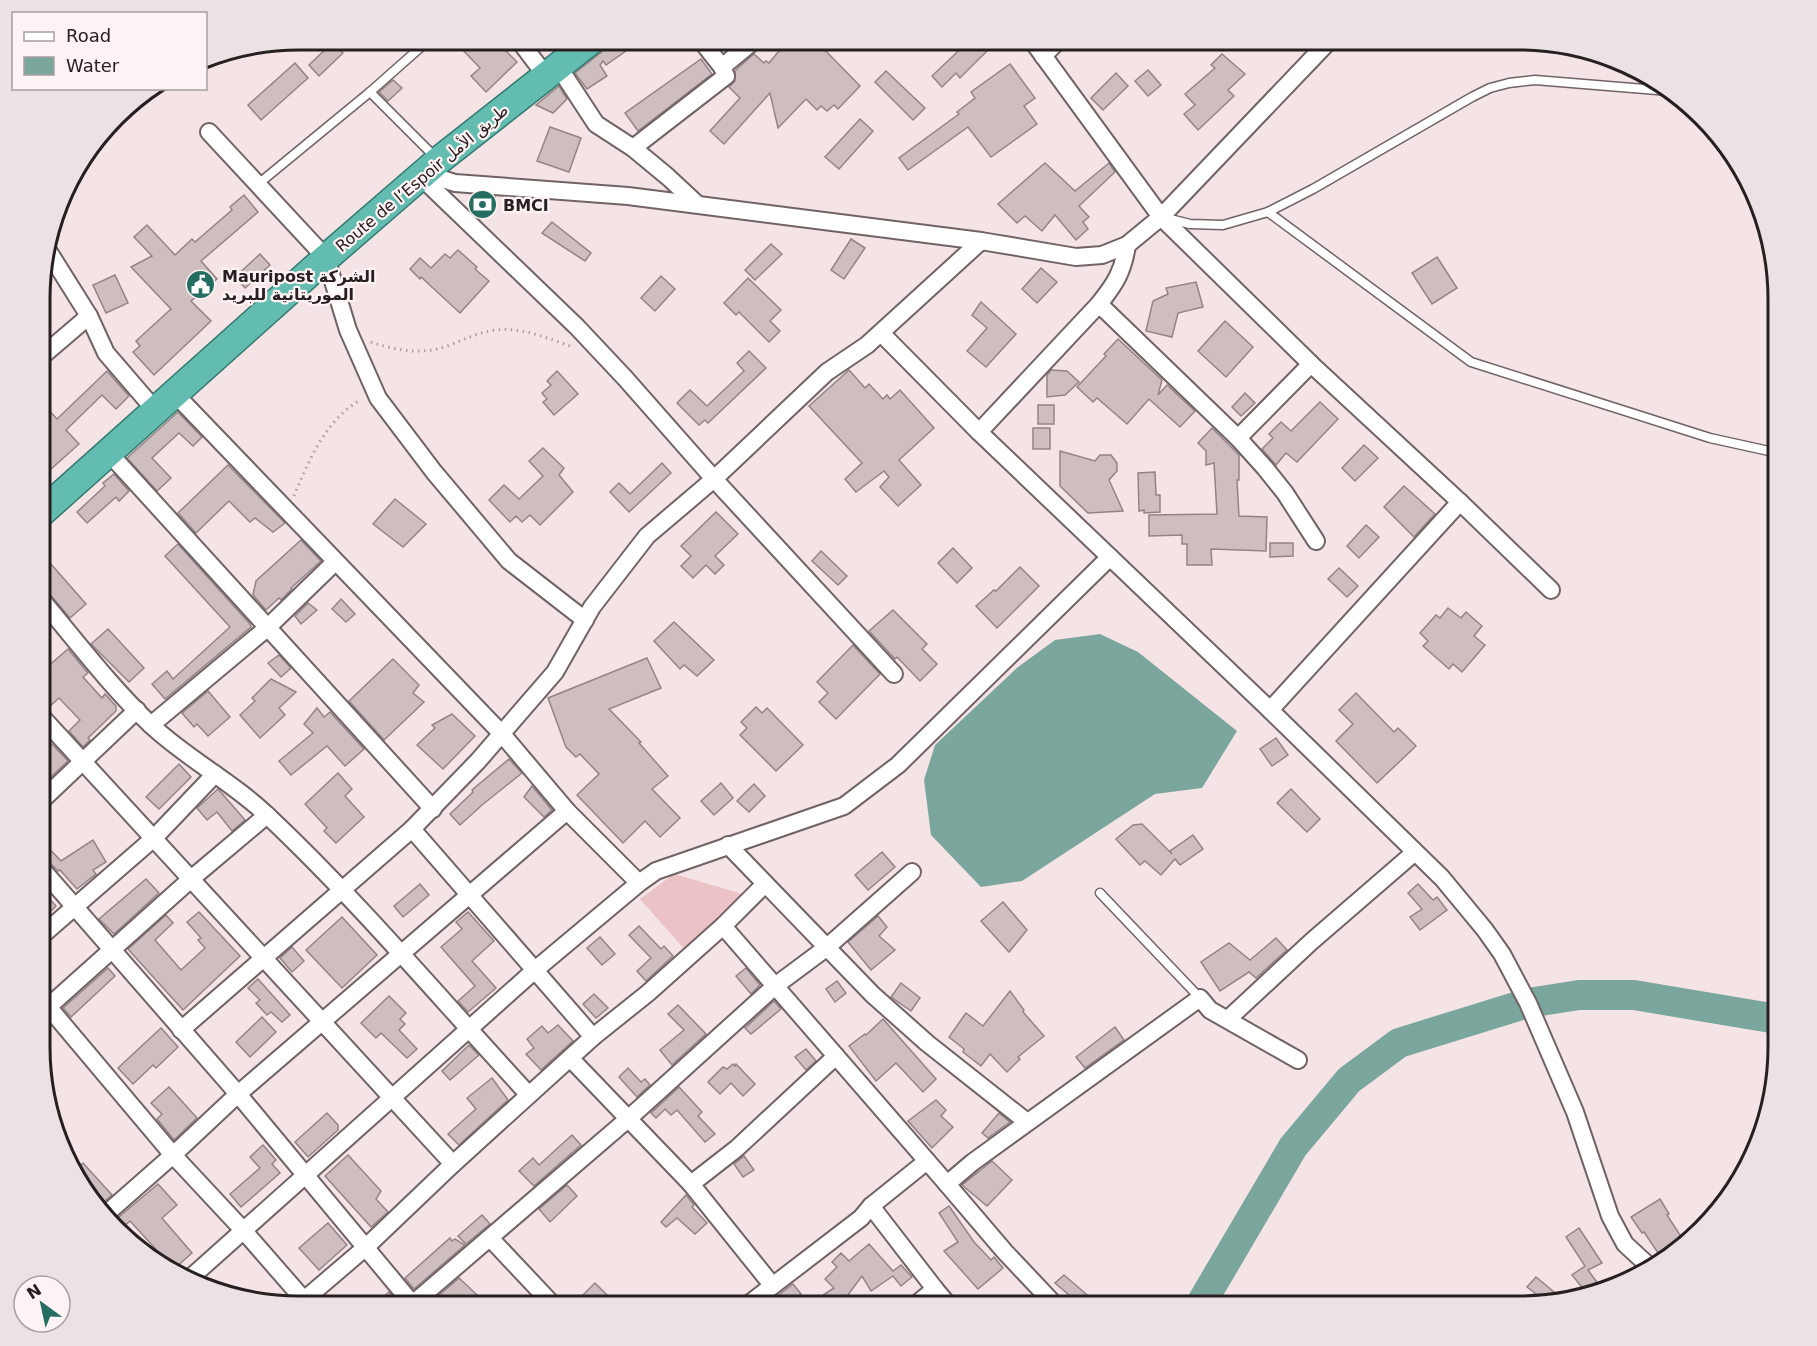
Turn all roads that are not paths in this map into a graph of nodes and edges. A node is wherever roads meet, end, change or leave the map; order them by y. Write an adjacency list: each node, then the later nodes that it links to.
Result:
1 (418, 50): 13 (lane)
2 (530, 50): 11 (street)
3 (579, 50): 11 (highway, Route de l’Espoir طريق الأمل)
4 (709, 50): 10 (street)
5 (743, 50): 10 (street)
6 (1039, 50): 9 (street)
7 (1049, 50): 9 (street)
8 (1320, 50): 20 (street)
9 (1043, 56): 20 (street)
10 (722, 67): 15 (street)
11 (552, 71): 15 (street); 16 (highway, Route de l’Espoir طريق الأمل)
12 (1653, 90): 19 (lane)
13 (370, 92): 16 (lane); 17 (lane)
14 (209, 132): 17 (street)
15 (633, 148): 18 (street)
16 (428, 170): 18 (street); 24 (highway, Route de l’Espoir طريق الأمل); 35 (street)
17 (257, 184): 24 (street)
18 (697, 204): 21 (street)
19 (1268, 212): 20 (lane); 33 (lane)
20 (1161, 217): 22 (street); 29 (street)
21 (981, 241): 22 (street); 27 (street)
22 (1127, 245): 25 (street)
23 (53, 258): 26 (street)
24 (326, 258): 30 (highway, Route de l’Espoir طريق الأمل); 43 (street)
25 (1099, 304): 31 (street); 32 (street)
26 (89, 316): 28 (street); 30 (street)
27 (881, 333): 31 (street); 35 (street)
28 (50, 349)
29 (1311, 364): 32 (street); 36 (street)
30 (165, 401): 34 (highway, Route de l’Espoir طريق الأمل); 40 (street)
31 (979, 432): 39 (street)
32 (1238, 438): 38 (street)
33 (1768, 451)
34 (108, 452): 37 (highway, Route de l’Espoir طريق الأمل); 44 (street)
35 (714, 479): 43 (street); 45 (street)
36 (1460, 502): 41 (street); 47 (street)
37 (50, 505)
38 (1316, 541)
39 (1110, 557): 47 (street); 59 (street)
40 (335, 562): 44 (street); 50 (street)
41 (1551, 590)
42 (50, 610): 46 (street)
43 (585, 620): 50 (street)
44 (267, 628): 48 (street); 54 (street)
45 (894, 674)
46 (137, 710): 48 (street); 51 (street)
47 (1270, 710): 60 (street)
48 (151, 725): 52 (street)
49 (50, 726): 51 (street)
50 (502, 734): 54 (street); 55 (street)
51 (83, 762): 53 (street); 58 (street)
52 (215, 774): 56 (street); 58 (street)
53 (50, 793)
54 (433, 809): 57 (street)
55 (567, 811): 64 (street); 68 (street)
56 (267, 814): 63 (street); 66 (street)
57 (412, 829): 66 (street); 68 (street)
58 (154, 838): 63 (street); 69 (street)
59 (728, 845): 64 (street); 65 (street)
60 (1415, 852): 81 (street); 105 (street)
61 (912, 872): 72 (street)
62 (50, 878): 69 (street)
63 (191, 879): 73 (street); 75 (street)
64 (639, 883): 76 (street)
65 (765, 884): 70 (street); 72 (street)
66 (342, 890): 74 (street); 75 (street)
67 (1100, 893): 79 (lane)
68 (469, 895): 74 (street); 76 (street)
69 (75, 905): 71 (street); 73 (street)
70 (723, 926): 77 (street); 85 (street)
71 (50, 928)
72 (826, 948): 77 (street); 93 (street)
73 (114, 950): 78 (street); 83 (street)
74 (400, 954): 82 (street); 84 (street)
75 (264, 958): 82 (street); 83 (street)
76 (535, 970): 84 (street); 85 (street)
77 (775, 986): 86 (street); 92 (street)
78 (50, 998)
79 (1200, 998): 81 (street); 93 (street)
80 (50, 1009): 94 (street)
81 (1228, 1019): 88 (street)
82 (322, 1022): 89 (street); 91 (street)
83 (181, 1030): 89 (street)
84 (468, 1030): 90 (street); 91 (street)
85 (593, 1037): 87 (street)
86 (836, 1056): 95 (street); 98 (street)
87 (570, 1058): 90 (street); 92 (street)
88 (1298, 1060)
89 (238, 1094): 94 (street); 97 (street)
90 (529, 1095): 96 (street)
91 (392, 1098): 96 (street); 97 (street)
92 (628, 1119): 98 (street); 103 (street)
93 (1028, 1122): 99 (street)
94 (173, 1155): 101 (street); 102 (street)
95 (927, 1161): 99 (street); 100 (street)
96 (453, 1164): 104 (street)
97 (306, 1174): 102 (street); 104 (street)
98 (691, 1184): 107 (street)
99 (947, 1184): 117 (street)
100 (871, 1206): 107 (street); 108 (street)
101 (110, 1211)
102 (243, 1230): 106 (street); 109 (street)
103 (490, 1238): 112 (street); 113 (street)
104 (366, 1247): 110 (street); 111 (street)
105 (1645, 1262)
106 (195, 1274)
107 (772, 1285): 114 (street)
108 (935, 1289): 115 (street); 116 (street)
109 (295, 1296)
110 (308, 1296)
111 (405, 1296)
112 (422, 1296)
113 (545, 1296)
114 (759, 1296)
115 (926, 1296)
116 (941, 1296)
117 (1047, 1296)

